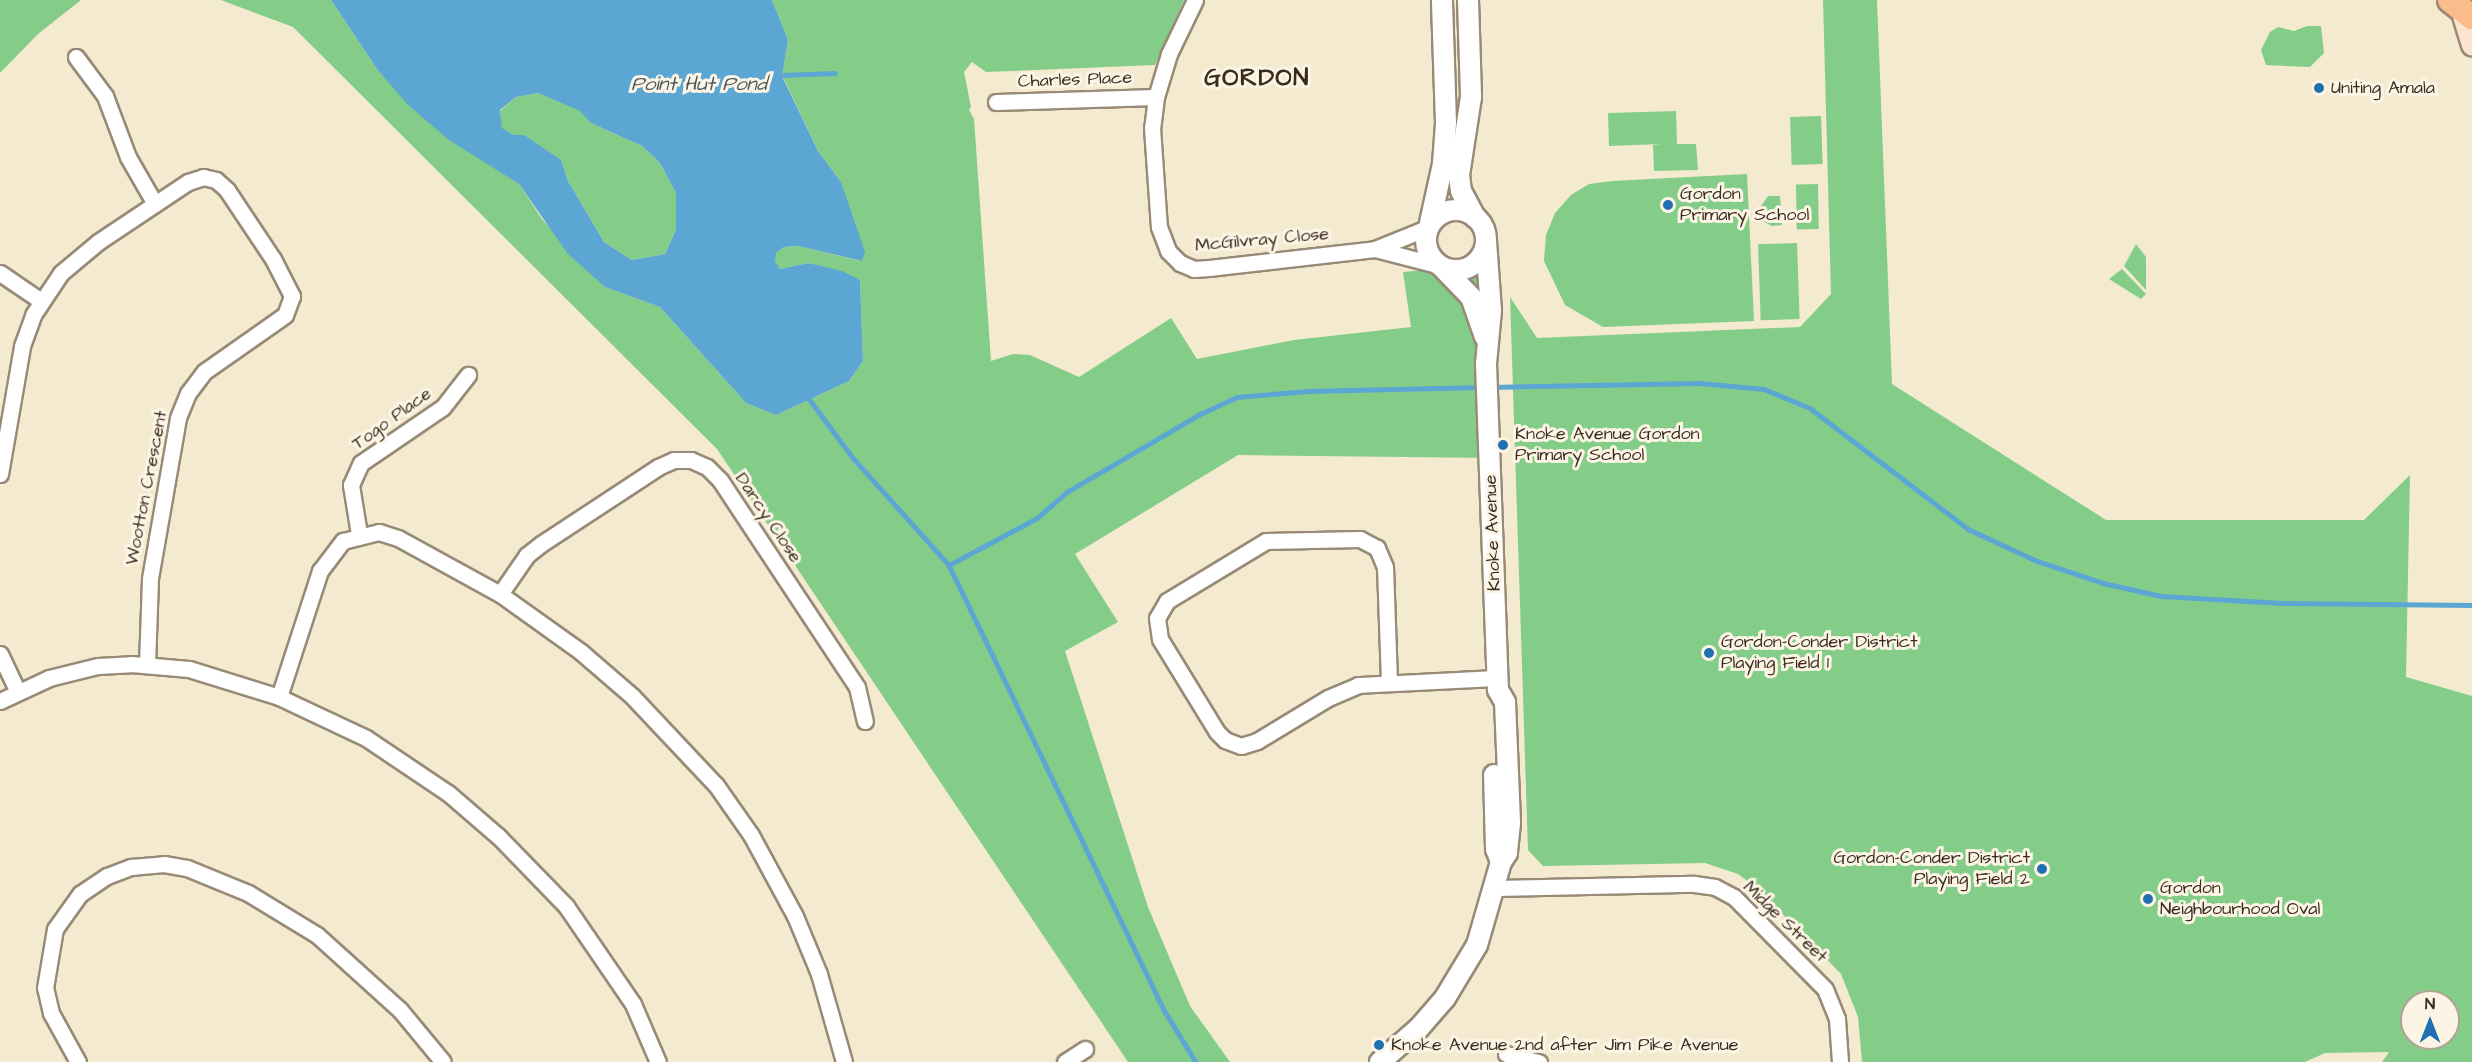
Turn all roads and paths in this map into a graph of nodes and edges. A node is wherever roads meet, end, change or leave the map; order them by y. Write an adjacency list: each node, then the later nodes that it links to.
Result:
1 (1195, 0): 7 (street, McGilvray Close)
2 (1442, 0): 11 (street)
3 (1468, 0): 10 (street)
4 (2455, 7): 5 (main road)
5 (2472, 45)
6 (76, 57): 9 (street)
7 (1156, 97): 8 (street, Charles Place); 13 (street, McGilvray Close)
8 (996, 102)
9 (155, 204): 16 (street, Wootton Crescent); 23 (street, Wootton Crescent)
10 (1475, 217): 11 (street); 12 (street)
11 (1429, 226): 13 (street, McGilvray Close); 14 (street)
12 (1486, 241): 14 (street); 17 (street, Knoke Avenue)
13 (1375, 249): 14 (street, McGilvray Close)
14 (1440, 266): 17 (street, Knoke Avenue)
15 (0, 273): 16 (street)
16 (41, 301): 19 (street, Wootton Crescent)
17 (1486, 340): 25 (street, Knoke Avenue)
18 (468, 375): 20 (street, Togo Place)
19 (0, 474)
20 (359, 534): 21 (street); 27 (street)
21 (500, 594): 29 (street, Darcy Close); 36 (street)
22 (0, 654): 26 (street)
23 (147, 664): 26 (street); 27 (street)
24 (1389, 681): 24 (street); 25 (street)
25 (1498, 684): 30 (street, Knoke Avenue)
26 (18, 692): 28 (street)
27 (279, 697): 35 (street)
28 (0, 701)
29 (865, 721)
30 (1496, 888): 38 (street, Knoke Avenue); 40 (street, Midge Street)
31 (1085, 1049): 37 (street)
32 (1506, 1054): 39 (street)
33 (78, 1062): 34 (street)
34 (443, 1062)
35 (658, 1062)
36 (844, 1062)
37 (1065, 1062)
38 (1380, 1062)
39 (1539, 1062)
40 (1840, 1062)

